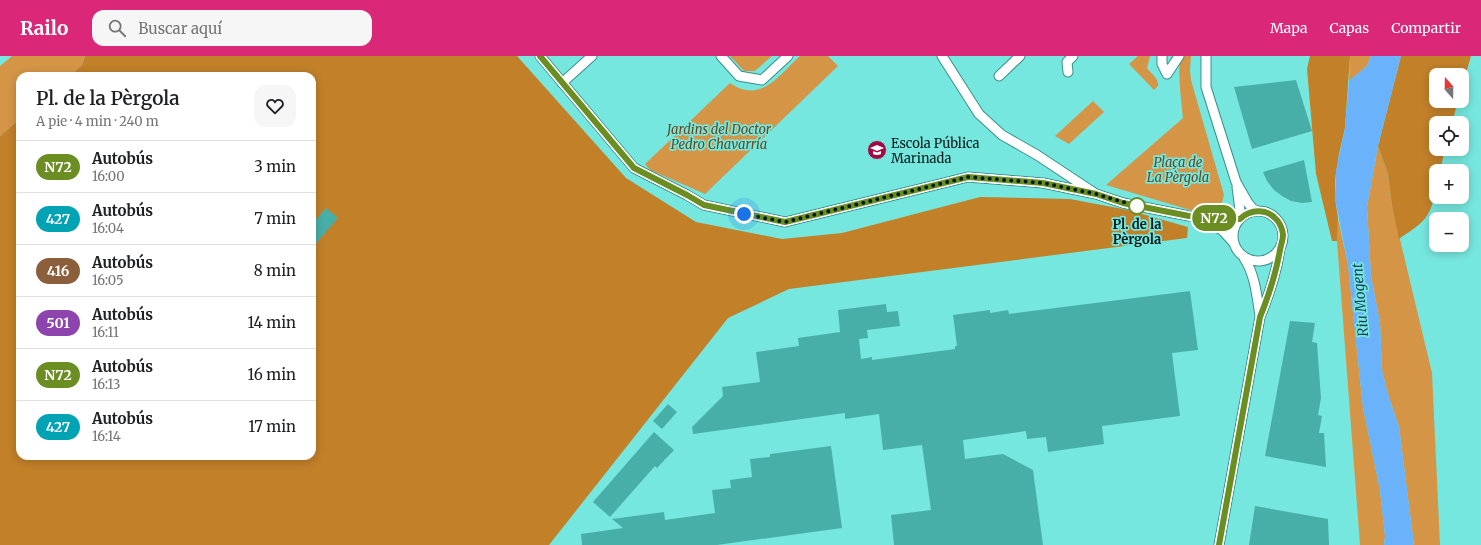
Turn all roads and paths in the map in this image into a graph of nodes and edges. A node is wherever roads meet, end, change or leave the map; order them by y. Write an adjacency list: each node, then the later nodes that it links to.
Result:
1 (540, 56): 13 (street)
2 (592, 56): 13 (street)
3 (721, 56): 4 (street)
4 (788, 56)
5 (942, 56): 15 (street)
6 (1020, 56): 12 (street)
7 (1073, 56): 11 (street)
8 (1162, 56): 9 (street)
9 (1180, 56)
10 (1206, 56): 14 (street)
11 (1068, 72)
12 (999, 76)
13 (562, 83): 15 (street)
14 (1236, 182): 16 (street); 18 (street)
15 (1096, 194): 17 (street)
16 (1258, 211): 18 (street); 20 (street)
17 (1189, 216): 18 (street); 19 (street)
18 (1240, 219): 19 (street)
19 (1233, 242): 21 (street)
20 (1280, 248): 21 (street); 22 (street)
21 (1243, 257): 22 (street)
22 (1260, 317): 23 (street)
23 (1219, 545)

